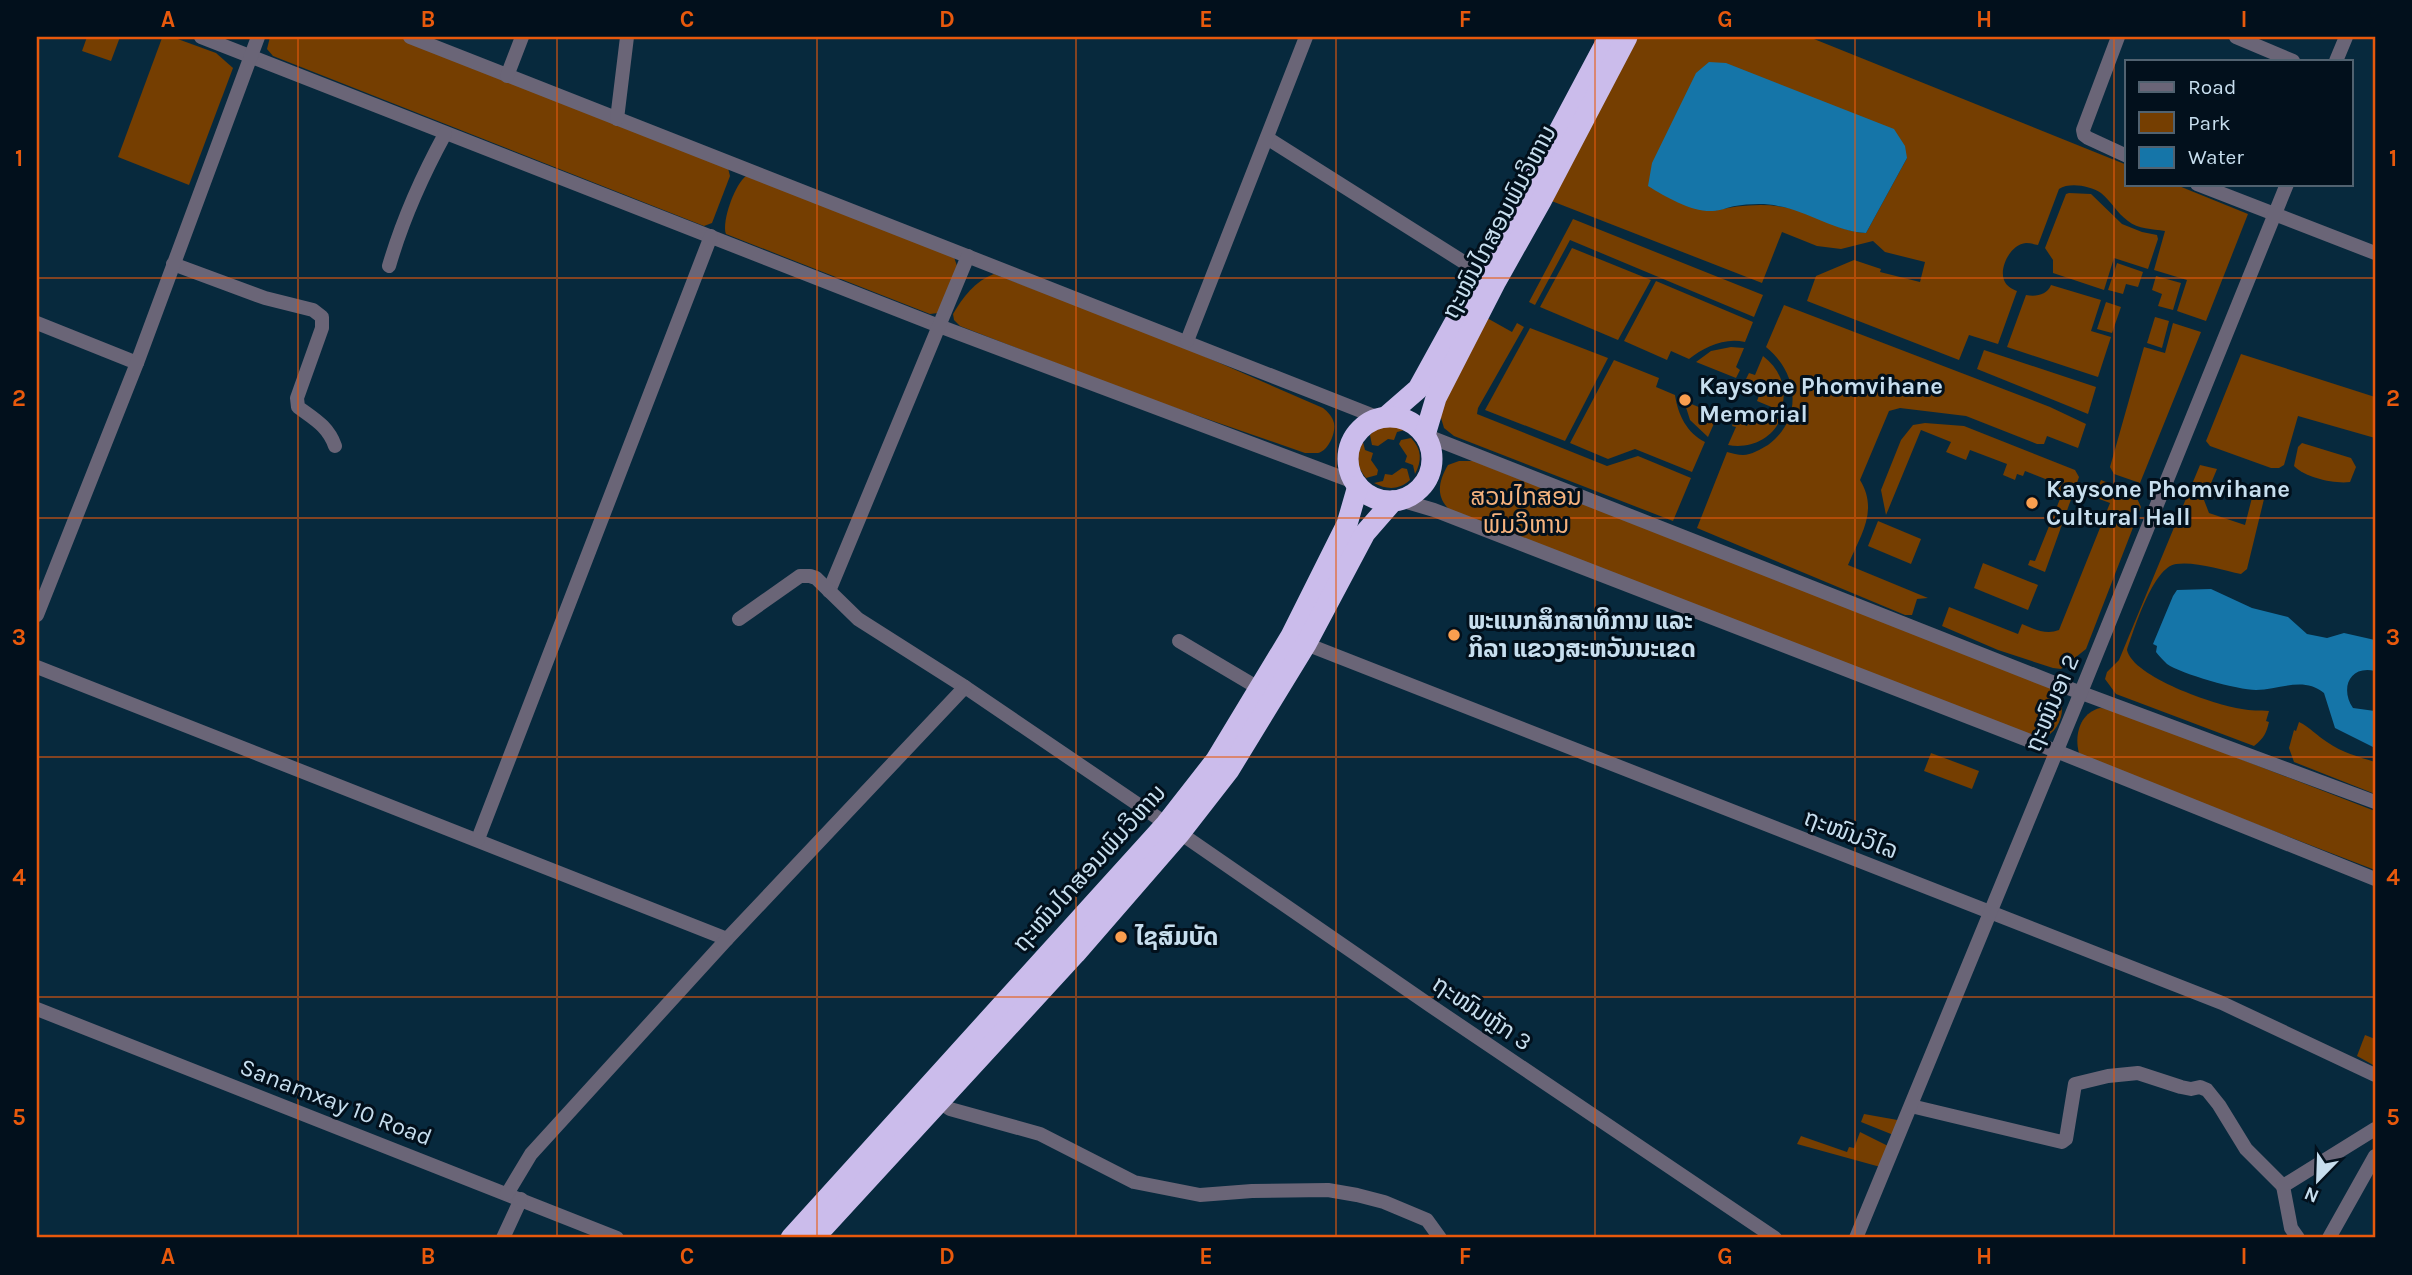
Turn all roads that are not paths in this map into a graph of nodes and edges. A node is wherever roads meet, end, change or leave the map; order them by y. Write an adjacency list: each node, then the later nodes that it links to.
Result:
1 (201, 37): 12 (street)
2 (258, 37): 12 (street)
3 (410, 37): 15 (street)
4 (522, 37): 15 (street)
5 (627, 37): 16 (street)
6 (1306, 37): 18 (street)
7 (1609, 37): 28 (highway, ຖະໜົນໄກສອນພົມວິຫານ)
8 (1627, 37): 28 (highway, ຖະໜົນໄກສອນພົມວິຫານ)
9 (2118, 37): 19 (street)
10 (2236, 37): 13 (street)
11 (2346, 37): 14 (street)
12 (251, 56): 17 (street); 26 (street)
13 (2291, 60)
14 (2336, 60)
15 (507, 76): 16 (street)
16 (617, 119): 25 (street)
17 (445, 134): 23 (street); 27 (street)
18 (1266, 138): 28 (street); 31 (street)
19 (2125, 155)
20 (2203, 186): 22 (street)
21 (2286, 186): 22 (street, ຖະໜົນອາ 2)
22 (2275, 212): 24 (street); 46 (street, ຖະໜົນອາ 2)
23 (711, 236): 30 (street); 50 (street)
24 (2375, 253)
25 (968, 256): 30 (street); 31 (street)
26 (173, 264): 32 (street); 35 (street)
27 (389, 266)
28 (1481, 286): 33 (highway, ຖະໜົນໄກສອນພົມວິຫານ); 34 (highway, ຖະໜົນໄກສອນພົມວິຫານ)
29 (37, 323): 32 (street)
30 (939, 326): 36 (street); 38 (street)
31 (1187, 341): 33 (street)
32 (137, 363): 39 (street)
33 (1383, 417): 34 (highway); 36 (highway)
34 (1425, 435): 37 (highway); 46 (street)
35 (335, 446)
36 (1356, 484): 37 (highway); 45 (highway, ຖະໜົນໄກສອນພົມວິຫານ)
37 (1396, 500): 42 (highway, ຖະໜົນໄກສອນພົມວິຫານ); 47 (street)
38 (829, 591): 40 (street, ຖະໜົນຫຼັກ 3); 44 (street, ຖະໜົນຫຼັກ 3)
39 (37, 615)
40 (738, 619)
41 (1179, 641): 45 (street)
42 (1306, 644): 49 (highway, ຖະໜົນໄກສອນພົມວິຫານ); 52 (street, ຖະໜົນວິໄລ)
43 (37, 667): 50 (street)
44 (965, 687): 49 (street, ຖະໜົນຫຼັກ 3); 53 (street)
45 (1259, 689): 49 (highway, ຖະໜົນໄກສອນພົມວິຫານ)
46 (2081, 692): 47 (street, ຖະໜົນອາ 2); 48 (street)
47 (2056, 751): 51 (street); 52 (street, ຖະໜົນອາ 2)
48 (2375, 802)
49 (1173, 828): 54 (highway, ຖະໜົນໄກສອນພົມວິຫານ); 68 (street, ຖະໜົນຫຼັກ 3)
50 (478, 839): 53 (street)
51 (2375, 879)
52 (1990, 913): 56 (street, ຖະໜົນວິໄລ); 58 (street, ຖະໜົນອາ 2)
53 (727, 939): 62 (street)
54 (1016, 1004): 57 (highway, ຖະໜົນໄກສອນພົມວິຫານ); 65 (highway, ຖະໜົນໄກສອນພົມວິຫານ)
55 (37, 1009): 62 (street, Sanamxay 10 Road)
56 (2375, 1075)
57 (938, 1101): 66 (highway, ຖະໜົນໄກສອນພົມວິຫານ); 67 (street)
58 (1911, 1106): 61 (street); 69 (street, ຖະໜົນອາ 2)
59 (2375, 1129): 61 (street)
60 (2375, 1156): 71 (street)
61 (2283, 1186): 70 (street)
62 (514, 1196): 63 (street); 64 (street, Sanamxay 10 Road)
63 (503, 1238)
64 (618, 1238)
65 (790, 1238)
66 (814, 1238)
67 (1440, 1238)
68 (1775, 1238)
69 (1856, 1238)
70 (2298, 1238)
71 (2329, 1238)

